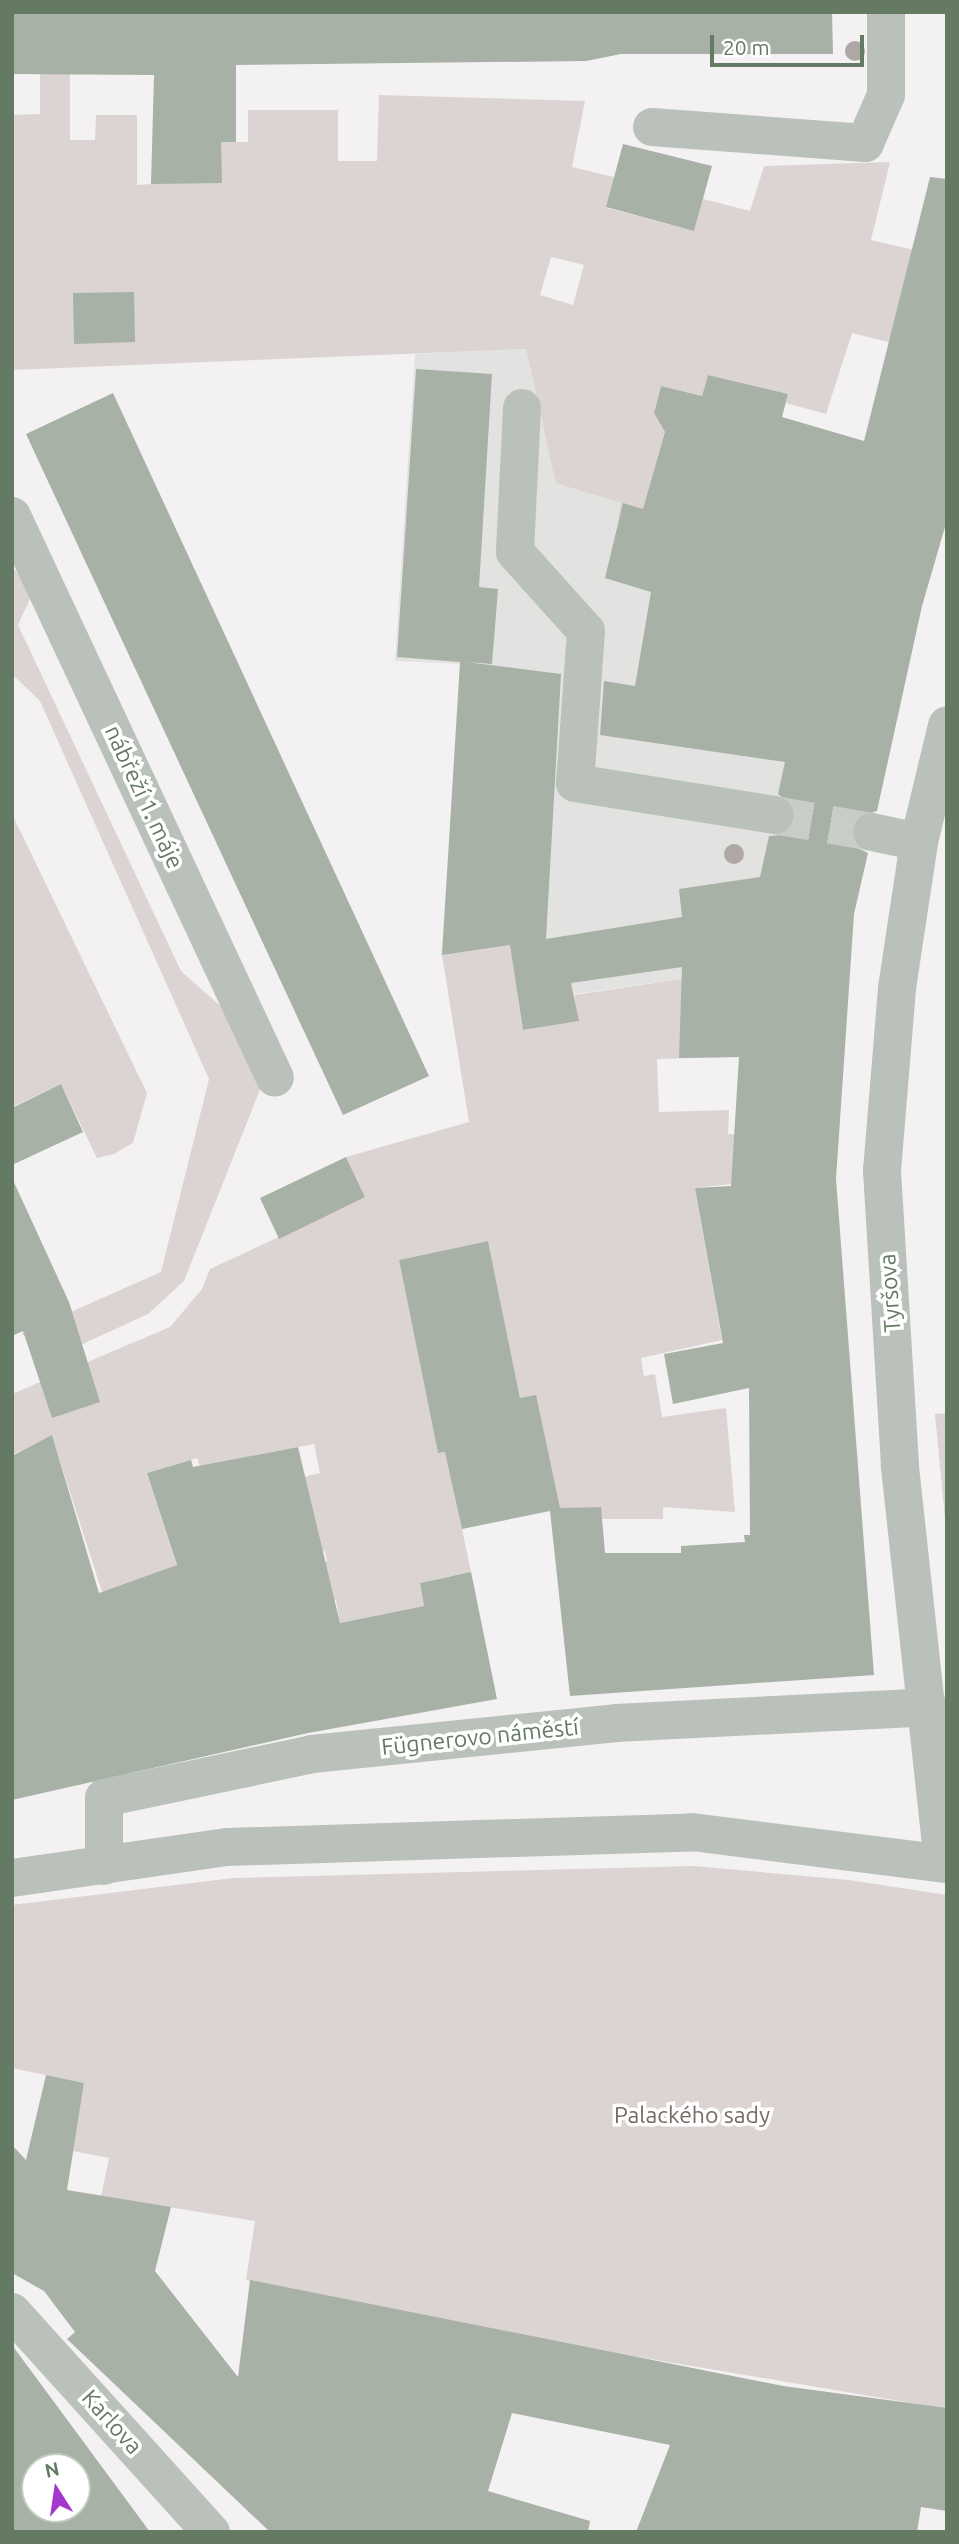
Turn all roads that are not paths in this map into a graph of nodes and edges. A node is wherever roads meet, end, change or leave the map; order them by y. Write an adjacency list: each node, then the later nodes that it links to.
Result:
1 (886, 12): 2 (street)
2 (652, 127)
3 (522, 408): 6 (street)
4 (12, 516): 9 (street, nábřeží 1. máje)
5 (947, 725): 8 (street, Tyršova)
6 (774, 815)
7 (872, 832): 8 (street)
8 (919, 842): 10 (street, Tyršova)
9 (275, 1078)
10 (929, 1707): 11 (street, Tyršova); 12 (street, Fügnerovo náměstí)
11 (945, 1864): 12 (street)
12 (104, 1866): 13 (street)
13 (12, 1878)
14 (12, 2312): 15 (street, Karlova)
15 (211, 2532)

